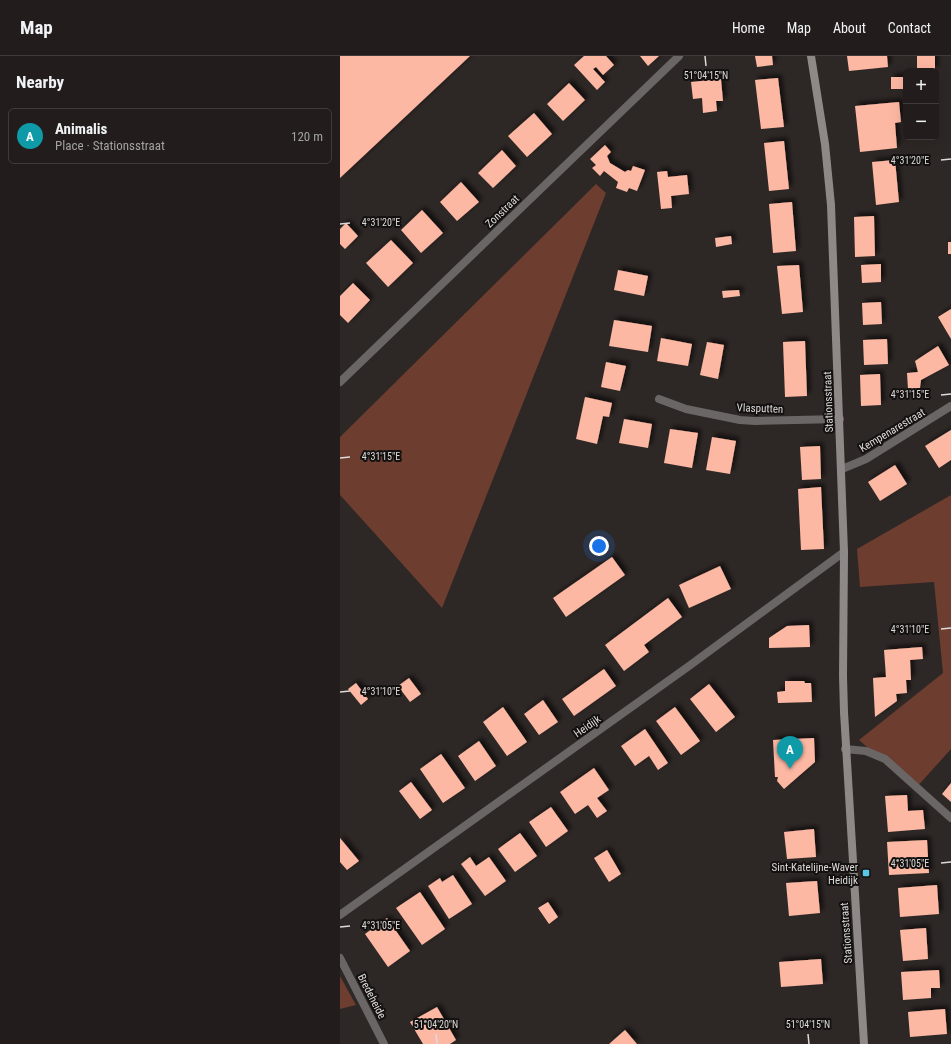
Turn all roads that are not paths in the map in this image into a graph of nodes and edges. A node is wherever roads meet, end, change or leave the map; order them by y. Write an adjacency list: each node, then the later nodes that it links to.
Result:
1 (679, 56): 3 (street, Zonstraat)
2 (811, 56): 6 (street, Stationsstraat)
3 (340, 382)
4 (659, 399): 6 (street, Vlasputten)
5 (951, 406): 7 (street, Kempenarestraat)
6 (840, 419): 7 (street, Stationsstraat)
7 (842, 469): 8 (street, Stationsstraat)
8 (844, 552): 9 (street, Stationsstraat); 11 (street, Heidijk)
9 (845, 749): 10 (street); 14 (street, Stationsstraat)
10 (951, 818)
11 (340, 915)
12 (340, 958): 13 (street, Bredeheide)
13 (384, 1044)
14 (864, 1044)

